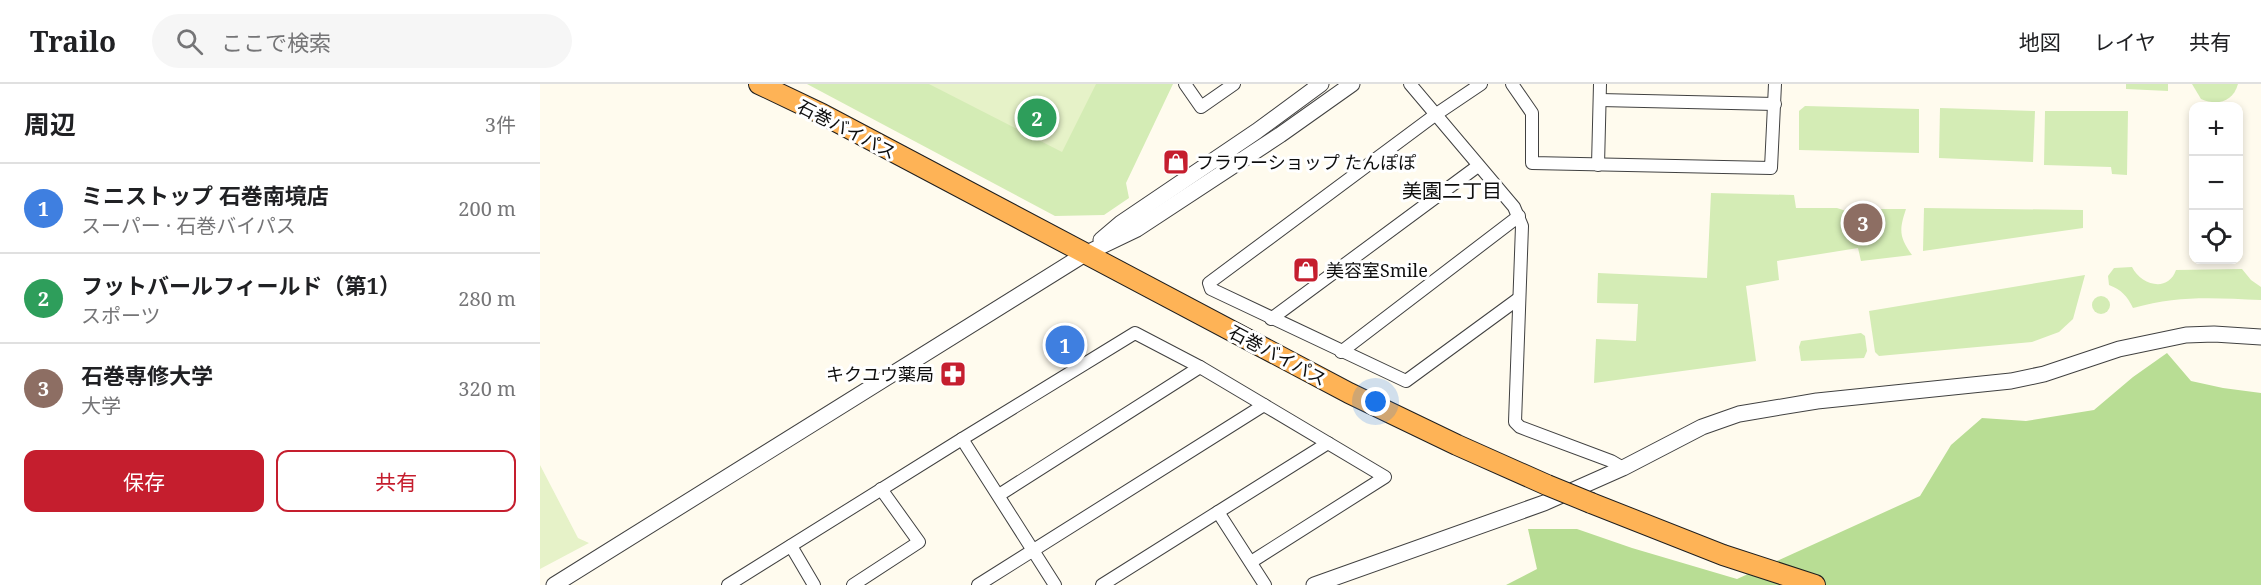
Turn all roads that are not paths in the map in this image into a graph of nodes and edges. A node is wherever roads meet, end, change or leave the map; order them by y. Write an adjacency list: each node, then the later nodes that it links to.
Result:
1 (759, 84): 17 (highway, 石巻バイパス)
2 (1185, 84): 3 (street)
3 (1234, 84)
4 (1321, 84): 17 (street)
5 (1352, 84): 17 (street)
6 (1410, 84): 13 (street)
7 (1481, 84): 13 (street)
8 (1512, 84): 15 (street)
9 (1600, 84): 11 (street)
10 (1775, 84): 12 (street)
11 (1600, 100): 12 (street); 15 (street)
12 (1775, 104): 15 (street)
13 (1435, 115): 14 (street); 19 (street)
14 (1478, 165): 16 (street); 19 (street)
15 (1598, 165)
16 (1519, 216): 18 (street); 21 (street)
17 (1085, 254): 33 (street); 42 (highway, 石巻バイパス, bridge)
18 (1518, 300): 21 (street); 26 (street)
19 (1271, 319): 21 (street)
20 (2261, 338): 26 (street)
21 (1341, 352)
22 (1200, 367): 23 (street); 24 (street); 28 (street)
23 (1264, 405): 25 (street); 31 (street)
24 (962, 439): 27 (street); 28 (street)
25 (1328, 443): 29 (street); 32 (street)
26 (1623, 468): 41 (street)
27 (881, 489): 30 (street); 36 (street)
28 (999, 495): 31 (street)
29 (1218, 512): 32 (street); 39 (street)
30 (791, 546): 34 (street); 35 (street)
31 (1033, 550): 37 (street); 38 (street)
32 (1251, 562): 40 (street)
33 (554, 585)
34 (728, 585)
35 (814, 585)
36 (853, 585)
37 (978, 585)
38 (1055, 585)
39 (1101, 585)
40 (1265, 585)
41 (1314, 585)
42 (1815, 585)

